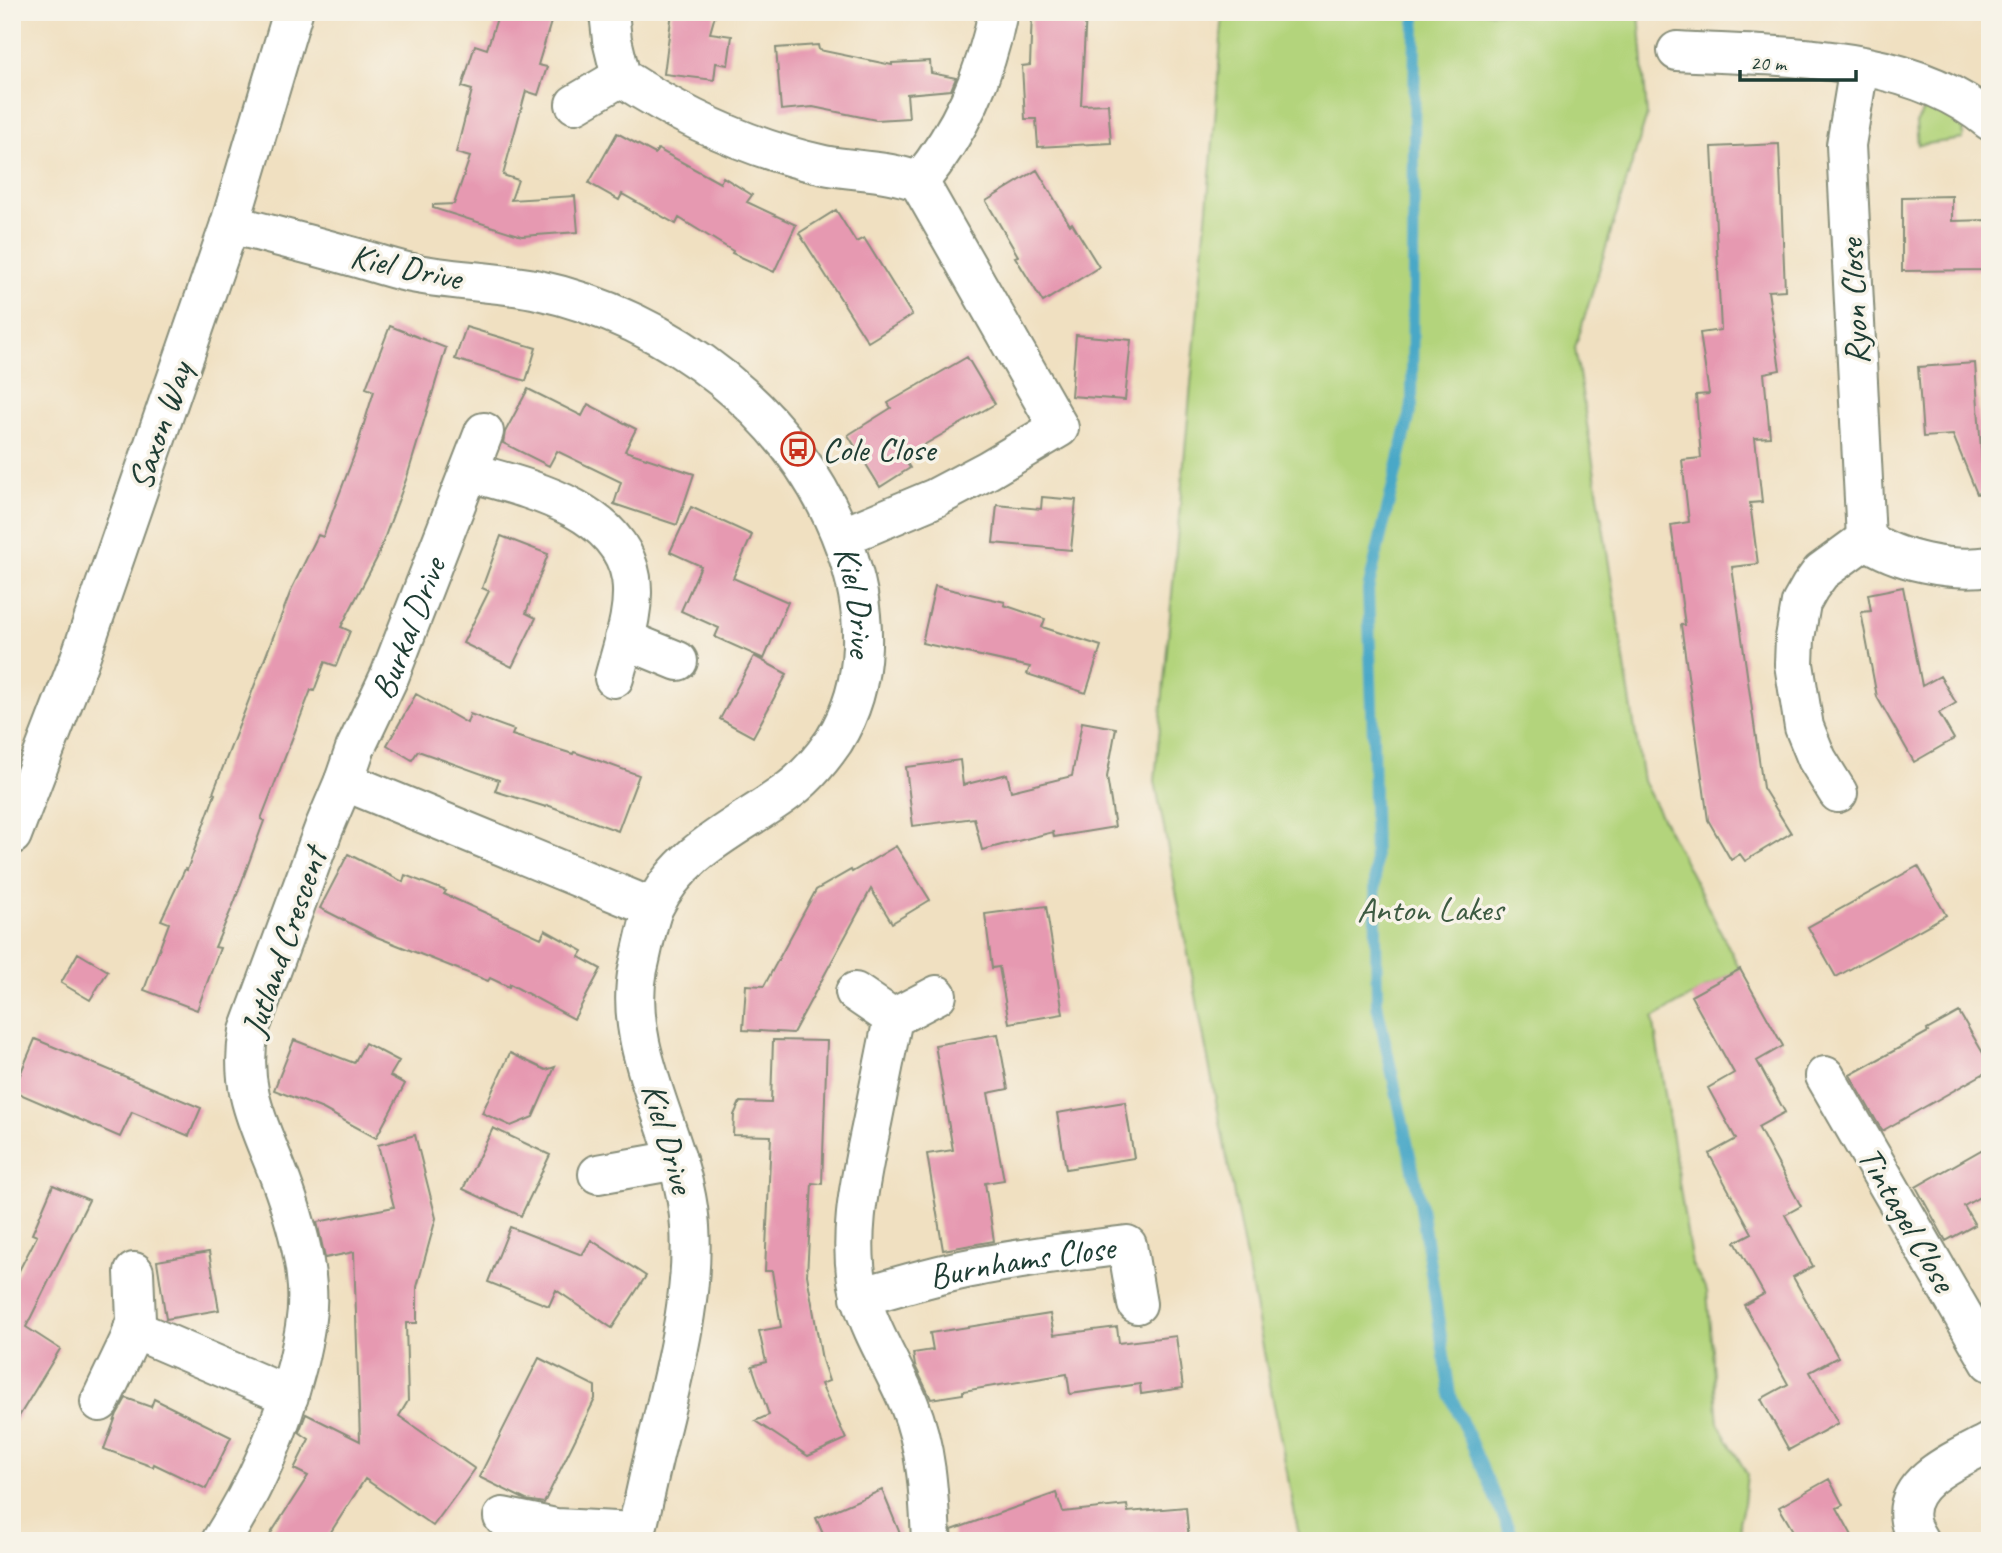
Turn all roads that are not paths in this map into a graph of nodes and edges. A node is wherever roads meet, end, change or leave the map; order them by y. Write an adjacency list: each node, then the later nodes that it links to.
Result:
1 (293, 12): 10 (street, Saxon Way)
2 (609, 12): 6 (street)
3 (998, 12): 9 (street)
4 (1677, 51): 5 (street)
5 (1859, 67): 8 (street); 14 (street, Ryon Close)
6 (621, 76): 7 (street); 9 (street)
7 (575, 104)
8 (1990, 121)
9 (919, 182): 13 (street)
10 (230, 223): 13 (street, Kiel Drive); 21 (street, Saxon Way)
11 (484, 432): 12 (street, Burkal Drive)
12 (469, 472): 16 (street); 19 (street, Burkal Drive)
13 (842, 537): 22 (street, Kiel Drive)
14 (1866, 539): 15 (street); 20 (street)
15 (1990, 566)
16 (624, 639): 17 (street); 18 (street)
17 (678, 660)
18 (614, 678)
19 (344, 780): 22 (street); 34 (street, Jutland Crescent)
20 (1838, 793)
21 (12, 835)
22 (653, 908): 27 (street, Kiel Drive)
23 (855, 992): 25 (street)
24 (937, 995): 25 (street)
25 (894, 1018): 30 (street)
26 (1825, 1076): 33 (street, Tintagel Close)
27 (677, 1160): 28 (street); 38 (street, Kiel Drive)
28 (598, 1174)
29 (134, 1272): 32 (street)
30 (860, 1297): 31 (street, Burnhams Close); 40 (street)
31 (1137, 1304)
32 (133, 1329): 34 (street); 35 (street)
33 (1990, 1363)
34 (289, 1396): 39 (street, Jutland Crescent)
35 (100, 1402)
36 (1990, 1442): 41 (street)
37 (503, 1517): 38 (street)
38 (636, 1536)
39 (221, 1541)
40 (931, 1541)
41 (1919, 1541)

